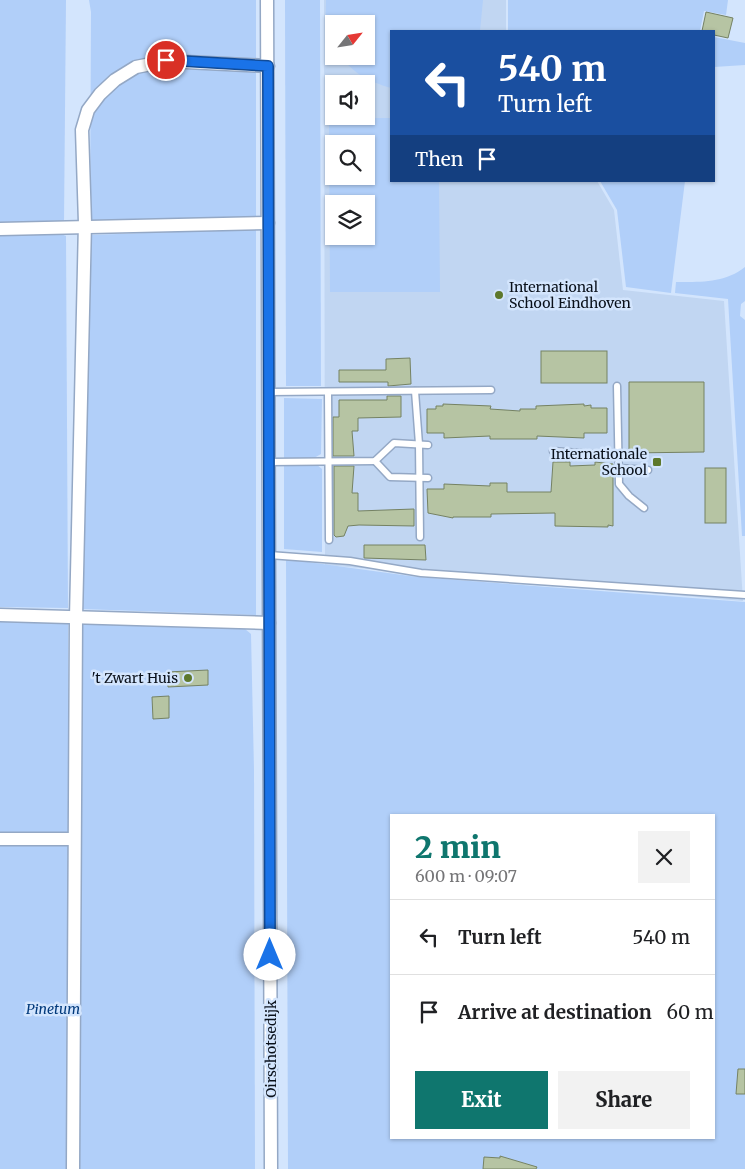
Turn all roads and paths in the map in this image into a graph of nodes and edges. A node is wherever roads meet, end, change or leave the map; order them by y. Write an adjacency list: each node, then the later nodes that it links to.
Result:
1 (267, 0): 2 (street, Oirschotsedijk)
2 (268, 66): 3 (street, Oirschotsedijk); 4 (street)
3 (268, 222): 4 (street); 9 (street, Oirschotsedijk)
4 (84, 228): 5 (street); 28 (street)
5 (0, 229)
6 (617, 386): 14 (lane)
7 (491, 390): 8 (lane)
8 (415, 391): 10 (lane); 11 (lane)
9 (268, 392): 10 (lane); 17 (street, Oirschotsedijk)
10 (328, 392): 15 (lane)
11 (419, 444): 12 (lane); 16 (lane); 20 (lane)
12 (428, 445)
13 (553, 450): 14 (lane)
14 (618, 456): 18 (lane)
15 (329, 461): 16 (lane); 17 (lane); 24 (lane)
16 (375, 461): 20 (lane)
17 (269, 462): 25 (street, Oirschotsedijk)
18 (618, 468): 19 (lane); 22 (lane)
19 (648, 470)
20 (420, 478): 21 (lane); 23 (lane)
21 (428, 478)
22 (644, 508)
23 (420, 537)
24 (329, 540)
25 (269, 555): 26 (lane); 29 (street, Oirschotsedijk)
26 (745, 596)
27 (0, 615): 28 (street)
28 (76, 618): 29 (street); 31 (street)
29 (269, 623): 33 (street, Oirschotsedijk)
30 (0, 839): 31 (street)
31 (74, 839): 32 (street)
32 (73, 1169)
33 (271, 1169)

